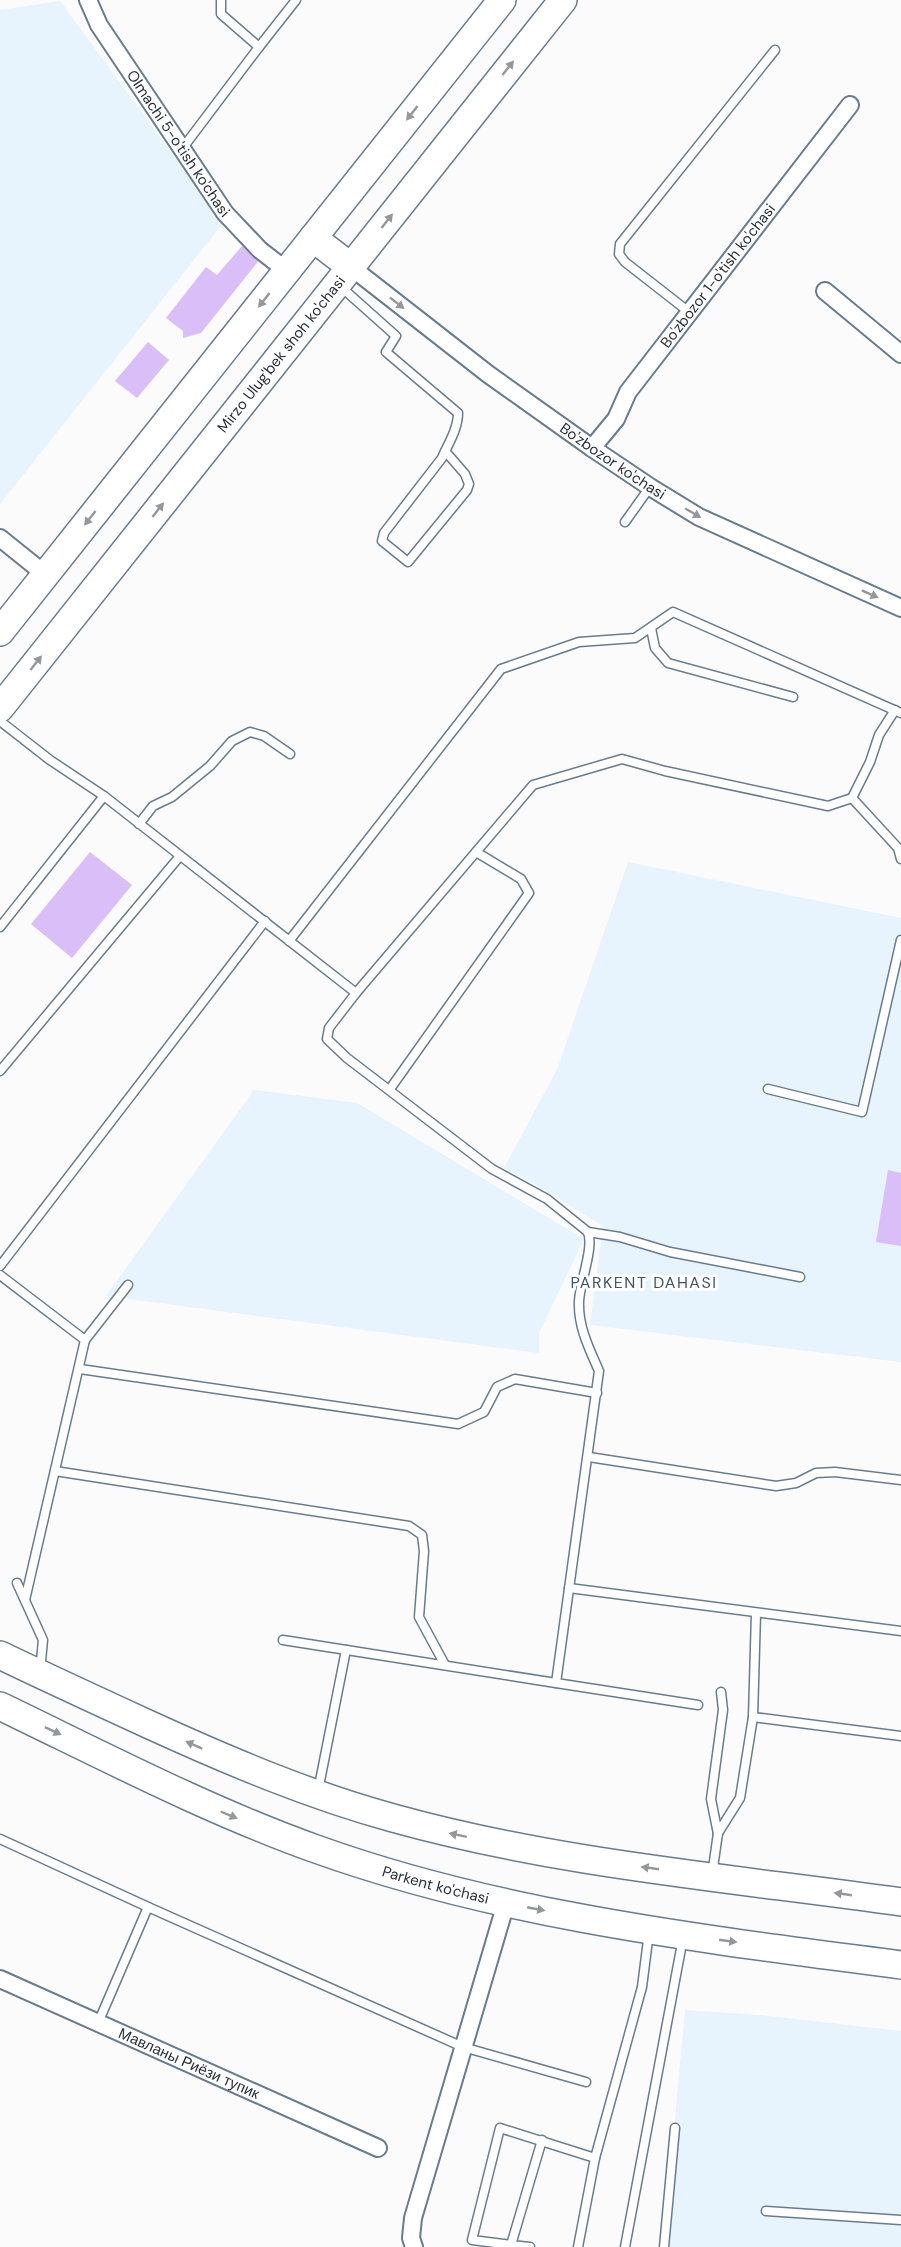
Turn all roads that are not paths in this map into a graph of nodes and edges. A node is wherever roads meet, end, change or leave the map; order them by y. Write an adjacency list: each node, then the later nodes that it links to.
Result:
1 (88, 0): 9 (street, Olmachi 5-o'tish ko'chasi)
2 (221, 0): 6 (lane)
3 (296, 0): 6 (lane)
4 (502, 0): 10 (main road, one-way to 10)
5 (563, 0): 12 (main road, Mirzo Ulug'bek shoh ko'chasi, one-way to 5)
6 (259, 47): 9 (lane)
7 (775, 50): 14 (lane)
8 (850, 105): 14 (street, Bo'zbozor 1-o'tish ko'chasi)
9 (182, 149): 11 (street, Olmachi 5-o'tish ko'chasi)
10 (313, 237): 11 (main road); 12 (main road)
11 (287, 271): 21 (main road, one-way to 21)
12 (344, 275): 16 (street, Bo'zbozor ko'chasi, one-way to 16); 17 (lane); 26 (main road, Mirzo Ulug'bek shoh ko'chasi, one-way to 12)
13 (825, 291): 15 (street)
14 (689, 312): 16 (street, Bo'zbozor 1-o'tish ko'chasi)
15 (901, 354)
16 (592, 448): 18 (street, Bo'zbozor ko'chasi)
17 (445, 451): 17 (lane)
18 (650, 487): 19 (lane); 22 (street, Bo'zbozor ko'chasi, one-way to 22)
19 (625, 522)
20 (0, 538): 21 (street)
21 (45, 575): 24 (main road)
22 (901, 608)
23 (651, 628): 25 (lane); 27 (lane); 39 (lane)
24 (0, 632)
25 (794, 697)
26 (0, 708)
27 (898, 712): 31 (lane)
28 (0, 721): 30 (lane)
29 (290, 754): 32 (lane)
30 (104, 796): 32 (lane); 37 (lane)
31 (852, 798): 33 (lane); 35 (lane)
32 (139, 824): 34 (lane)
33 (476, 852): 40 (lane); 42 (lane)
34 (180, 856): 36 (lane); 41 (lane)
35 (901, 859)
36 (265, 921): 39 (lane); 45 (lane)
37 (0, 927)
38 (901, 940): 43 (lane)
39 (289, 941): 40 (lane)
40 (356, 993): 42 (lane)
41 (0, 1071)
42 (390, 1089): 44 (lane)
43 (768, 1089)
44 (588, 1232): 47 (lane); 51 (lane)
45 (0, 1266)
46 (0, 1275): 49 (lane)
47 (800, 1277)
48 (128, 1285): 49 (lane)
49 (85, 1341): 50 (lane)
50 (80, 1369): 51 (lane); 53 (lane)
51 (597, 1393): 52 (lane)
52 (589, 1458): 54 (lane); 56 (lane)
53 (56, 1471): 57 (lane); 63 (lane)
54 (901, 1480)
55 (17, 1583): 57 (lane)
56 (569, 1588): 58 (lane); 65 (lane)
57 (25, 1600): 64 (lane)
58 (756, 1613): 59 (lane); 69 (lane)
59 (901, 1631)
60 (283, 1640): 61 (lane)
61 (346, 1650): 63 (lane); 71 (lane)
62 (0, 1655): 64 (main road)
63 (445, 1665): 65 (lane)
64 (40, 1674): 71 (main road, one-way to 64)
65 (556, 1683): 67 (lane)
66 (721, 1692): 72 (lane)
67 (698, 1705)
68 (0, 1706): 76 (main road, Parkent ko'chasi, one-way to 76)
69 (753, 1717): 70 (lane); 72 (lane)
70 (901, 1736)
71 (317, 1795): 74 (main road, one-way to 71)
72 (718, 1834): 74 (lane)
73 (0, 1839): 77 (lane)
74 (712, 1876): 75 (main road, one-way to 74)
75 (901, 1902)
76 (506, 1903): 78 (main road, Parkent ko'chasi, one-way to 78); 83 (street)
77 (148, 1907): 82 (lane); 83 (lane)
78 (649, 1929): 79 (main road, Parkent ko'chasi); 88 (lane)
79 (684, 1934): 80 (main road, Parkent ko'chasi, one-way to 80); 95 (lane)
80 (901, 1965)
81 (0, 1979): 82 (street, Мавланы Риёзи тупик)
82 (98, 2023): 87 (street, Мавланы Риёзи тупик)
83 (463, 2047): 84 (lane); 92 (street)
84 (586, 2082)
85 (675, 2128): 96 (lane)
86 (542, 2140): 88 (lane); 91 (lane); 91 (lane)
87 (378, 2148)
88 (595, 2158): 94 (lane)
89 (765, 2211): 90 (lane)
90 (901, 2220)
91 (511, 2245): 93 (lane)
92 (414, 2247)
93 (530, 2247)
94 (578, 2247)
95 (625, 2247)
96 (663, 2247)

